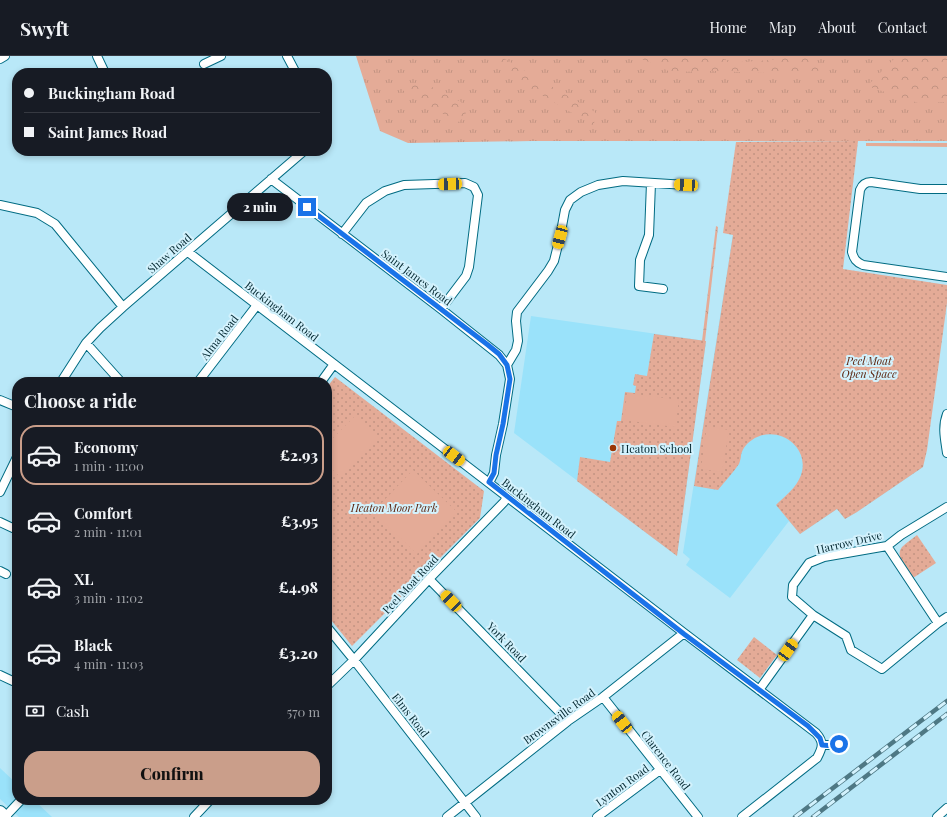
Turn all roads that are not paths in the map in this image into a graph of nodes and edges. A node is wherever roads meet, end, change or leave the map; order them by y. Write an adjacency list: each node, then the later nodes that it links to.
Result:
1 (4, 56): 5 (street)
2 (97, 56): 7 (street)
3 (221, 56): 6 (street)
4 (287, 56): 8 (street)
5 (0, 59)
6 (204, 64)
7 (103, 68)
8 (293, 68)
9 (298, 156): 10 (street, Shaw Road)
10 (271, 179): 15 (street, Saint James Road); 16 (street, Shaw Road)
11 (651, 183): 12 (street); 18 (street); 24 (street)
12 (686, 185)
13 (947, 189): 17 (street)
14 (0, 205): 20 (street)
15 (342, 234): 21 (street, Saint James Road); 21 (street)
16 (188, 252): 19 (street, Buckingham Road); 20 (street, Shaw Road)
17 (947, 277)
18 (663, 289)
19 (257, 305): 23 (street, Buckingham Road); 27 (street, Alma Road)
20 (124, 307): 22 (street, Shaw Road)
21 (441, 309): 24 (street, Saint James Road)
22 (86, 343): 25 (street, Shaw Road); 26 (street)
23 (334, 364): 28 (street); 34 (street, Buckingham Road)
24 (507, 365): 34 (street)
25 (64, 377)
26 (117, 377)
27 (202, 377)
28 (325, 377)
29 (0, 400): 30 (street)
30 (12, 405)
31 (947, 414): 32 (street)
32 (947, 453)
33 (12, 469): 35 (street)
34 (489, 482): 36 (street, Buckingham Road)
35 (0, 492)
36 (507, 497): 41 (street, Peel Moat Road); 46 (street, Buckingham Road)
37 (947, 507): 40 (street, Harrow Drive)
38 (0, 522): 39 (street)
39 (12, 528)
40 (886, 546): 42 (street, Harrow Drive); 44 (street)
41 (429, 579): 47 (street, Peel Moat Road); 53 (street, York Road)
42 (813, 615): 44 (street, Harrow Drive); 51 (street)
43 (947, 617): 44 (street)
44 (938, 623)
45 (332, 633): 47 (street, Elms Road)
46 (684, 634): 51 (street, Buckingham Road); 52 (street, Brownsville Road)
47 (354, 660): 50 (street, Peel Moat Road); 57 (street, Elms Road)
48 (0, 675): 49 (street)
49 (12, 681)
50 (332, 681)
51 (759, 690): 54 (street, Buckingham Road)
52 (603, 697): 53 (street, Brownsville Road); 56 (street, Clarence Road)
53 (568, 721): 57 (street, Brownsville Road)
54 (821, 741): 55 (street); 68 (street)
55 (839, 744)
56 (660, 770): 66 (street, Lynton Road); 67 (street, Clarence Road)
57 (465, 802): 64 (street, Brownsville Road); 65 (street, Elms Road)
58 (17, 805): 62 (street)
59 (205, 805): 63 (street)
60 (947, 808): 69 (street)
61 (0, 812): 62 (main road)
62 (5, 817)
63 (194, 817)
64 (447, 817)
65 (476, 817)
66 (597, 817)
67 (698, 817)
68 (742, 817)
69 (937, 817)

